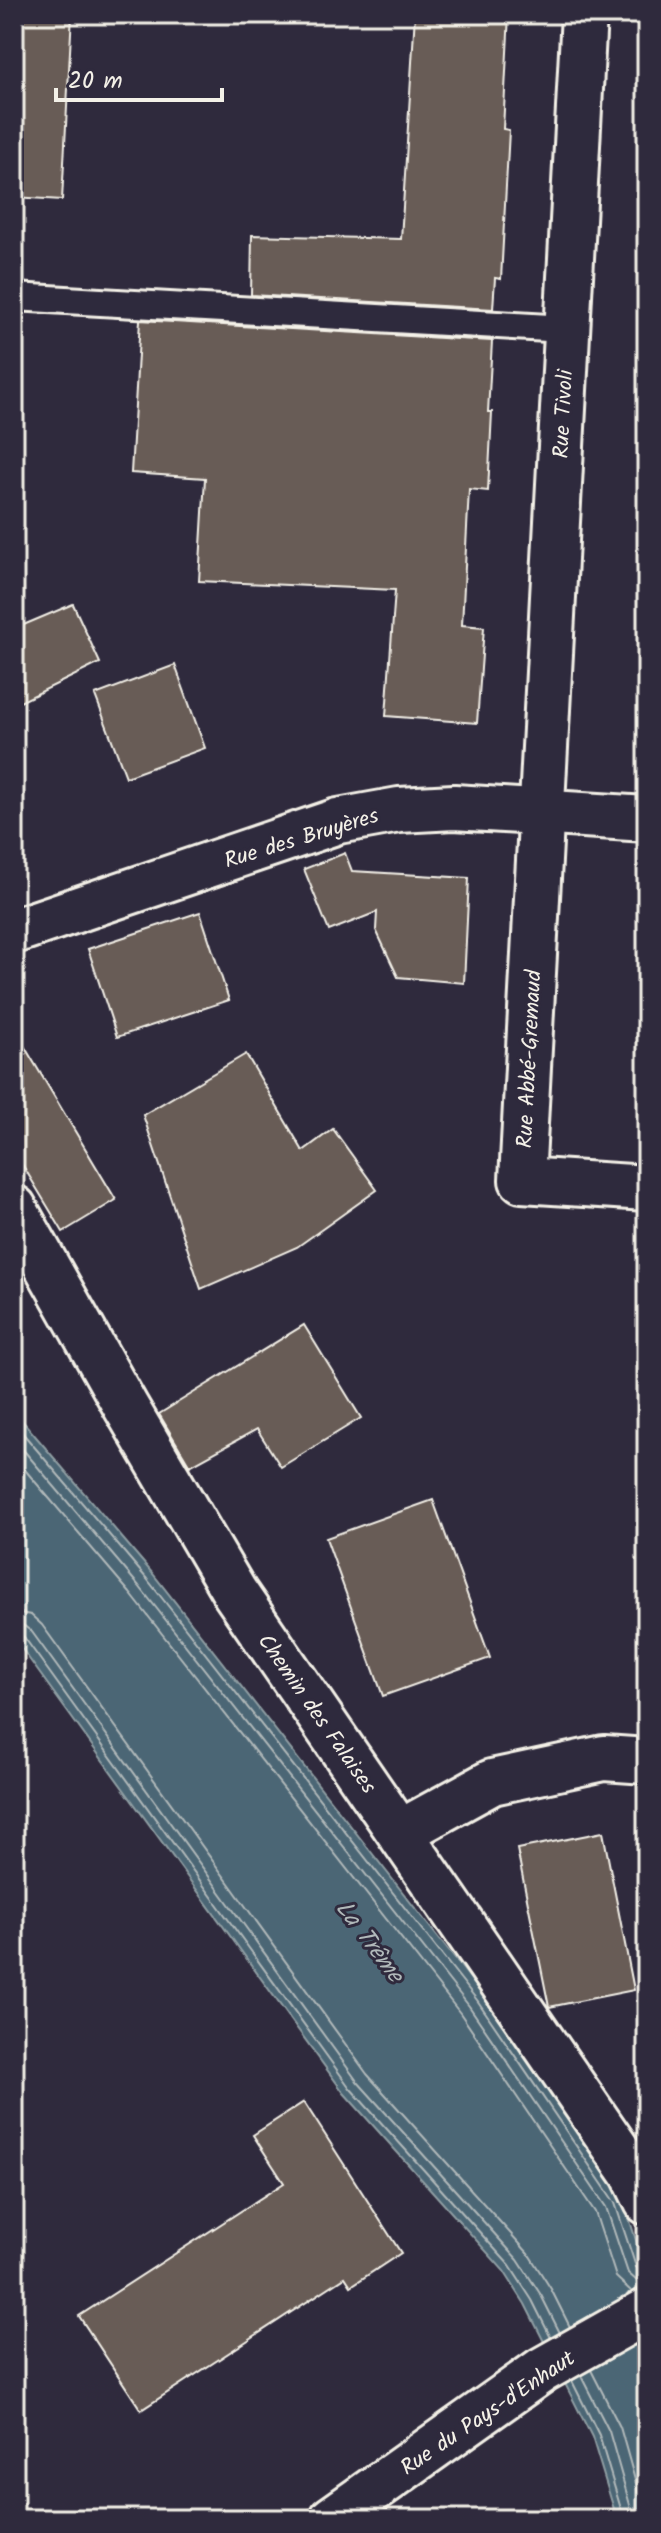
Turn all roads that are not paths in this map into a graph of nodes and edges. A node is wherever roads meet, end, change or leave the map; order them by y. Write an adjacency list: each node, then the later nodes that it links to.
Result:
1 (584, 14): 3 (street, Rue Tivoli)
2 (14, 297): 3 (lane)
3 (566, 329): 4 (street, Rue Tivoli)
4 (541, 813): 5 (street, Rue des Bruyères); 6 (street, Rue des Bruyères); 7 (street, Rue Abbé-Gremaud)
5 (647, 819)
6 (14, 931)
7 (647, 1188)
8 (14, 1208): 10 (street, Chemin des Falaises)
9 (647, 1761): 10 (street)
10 (401, 1832): 11 (street, Chemin des Falaises)
11 (647, 2202)
12 (647, 2311): 13 (street, Rue du Pays-d'Enhaut)
13 (332, 2519)

